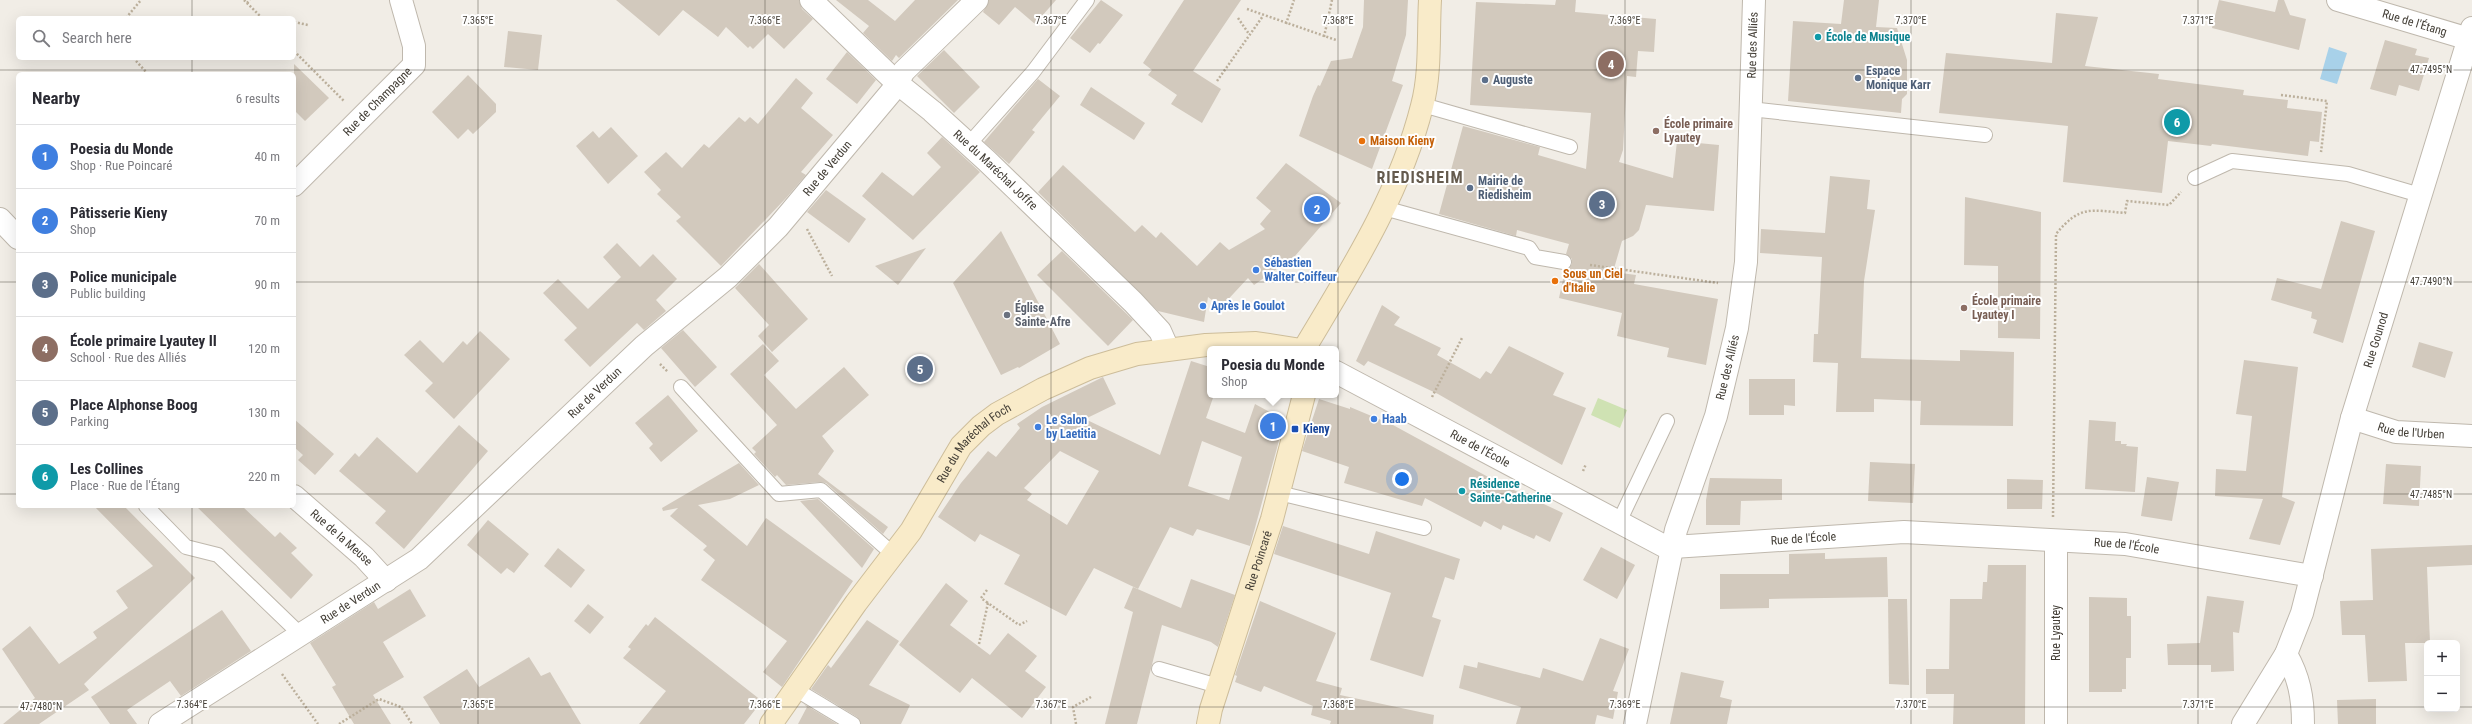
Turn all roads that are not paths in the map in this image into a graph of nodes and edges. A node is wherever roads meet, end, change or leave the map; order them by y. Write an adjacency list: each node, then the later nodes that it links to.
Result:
1 (401, 0): 16 (street, Rue de Champagne)
2 (811, 0): 9 (street, Rue du Maréchal Joffre)
3 (977, 0): 9 (street, Rue de Verdun)
4 (1087, 0): 13 (lane)
5 (1430, 0): 10 (street)
6 (1754, 0): 11 (street, Rue des Alliés)
7 (2338, 0): 8 (street, Rue de l'Étang)
8 (2470, 33): 17 (street, Rue Gounod)
9 (897, 83): 13 (street, Rue du Maréchal Joffre); 42 (street, Rue de Verdun)
10 (1423, 105): 14 (lane); 18 (street)
11 (1750, 110): 12 (lane); 39 (street, Rue des Alliés)
12 (1985, 135)
13 (969, 144): 26 (street, Rue du Maréchal Joffre)
14 (1570, 147)
15 (2195, 178): 17 (lane)
16 (296, 183)
17 (2420, 195): 30 (street, Rue Gounod)
18 (1384, 208): 21 (lane); 25 (street)
19 (0, 219): 20 (street)
20 (16, 236)
21 (1564, 262)
22 (1207, 346): 26 (street, Rue du Maréchal Foch)
23 (1212, 346): 24 (street, Rue du Maréchal Foch)
24 (1275, 346)
25 (1306, 346)
26 (1168, 349): 40 (street, Rue du Maréchal Foch)
27 (1339, 374): 36 (street, Rue de l'École)
28 (681, 387): 40 (lane)
29 (1303, 398): 33 (street, Rue Poincaré)
30 (2352, 418): 32 (street, Rue de l'Urben); 41 (street, Rue Gounod)
31 (1667, 420): 36 (lane)
32 (2472, 436)
33 (1279, 493): 37 (lane); 46 (street, Rue Poincaré)
34 (296, 498): 42 (street, Rue de la Meuse)
35 (148, 508): 43 (lane)
36 (1619, 522): 39 (street, Rue de l'École)
37 (1424, 528)
38 (2056, 542): 39 (street, Rue de l'École); 41 (street, Rue de l'École); 53 (street, Rue Lyautey)
39 (1673, 547): 52 (street, Rue des Alliés)
40 (894, 555): 47 (street, Rue du Maréchal Foch)
41 (2312, 576): 44 (street, Rue Gounod)
42 (386, 581): 43 (street, Rue de Verdun)
43 (300, 634): 48 (street, Rue de Verdun)
44 (2286, 654): 54 (street, Rue Gounod); 55 (street)
45 (1159, 670): 46 (lane)
46 (1218, 686): 51 (street, Rue Poincaré)
47 (795, 690): 49 (street, Rue du Maréchal Foch); 50 (lane)
48 (160, 724)
49 (771, 724)
50 (853, 724)
51 (1208, 724)
52 (1635, 724)
53 (2056, 724)
54 (2243, 724)
55 (2303, 724)

